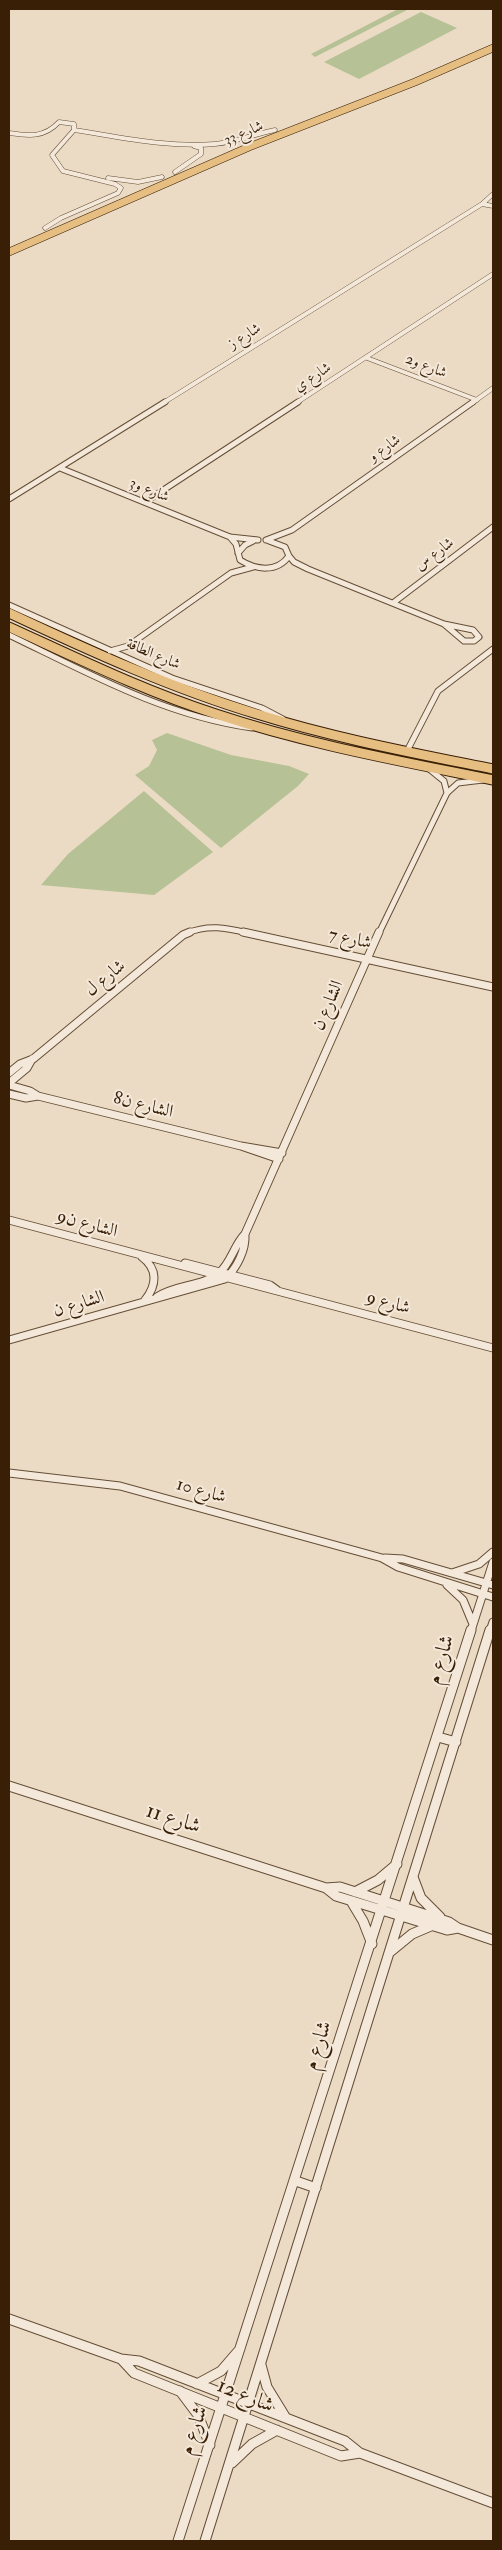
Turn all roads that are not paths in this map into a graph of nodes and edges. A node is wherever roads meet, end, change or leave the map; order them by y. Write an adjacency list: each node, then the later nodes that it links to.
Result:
1 (493, 41): 4 (highway, شارع 33)
2 (493, 48): 15 (highway, شارع 33)
3 (74, 130): 5 (street); 6 (street); 9 (street)
4 (275, 130): 6 (street); 7 (highway, شارع 33)
5 (9, 133)
6 (174, 143): 7 (street)
7 (175, 172): 8 (highway, شارع 33)
8 (162, 177): 9 (street); 13 (highway, شارع 33)
9 (95, 178): 13 (street)
10 (493, 194): 11 (street, شارع ز)
11 (482, 204): 12 (street); 20 (street, شارع ز)
12 (493, 206)
13 (45, 228): 14 (highway, شارع 33)
14 (9, 244)
15 (9, 252)
16 (493, 274): 17 (street, شارع ي)
17 (367, 358): 19 (street, شارع و2); 22 (street, شارع ي)
18 (493, 388): 19 (street, شارع و)
19 (477, 400): 24 (street, شارع و)
20 (60, 468): 21 (street, شارع ز); 22 (street, شارع و3)
21 (9, 499)
22 (145, 502): 25 (street, شارع و3)
23 (493, 527): 36 (street, شارع س)
24 (292, 530): 27 (street, شارع و); 28 (street)
25 (230, 537): 26 (street, شارع و3); 29 (street)
26 (258, 540): 27 (street, شارع و3); 29 (street)
27 (266, 540): 28 (street)
28 (286, 547): 30 (street)
29 (238, 553): 31 (street)
30 (289, 556): 32 (street); 34 (street)
31 (240, 560): 33 (street); 35 (street)
32 (276, 566): 33 (street); 34 (street)
33 (253, 567): 35 (street)
34 (308, 569): 36 (street)
35 (231, 573): 42 (street)
36 (393, 603): 39 (street)
37 (9, 605): 44 (street, شارع الطاقة)
38 (9, 613): 46 (main road, شارع الطاقة)
39 (444, 624): 39 (street)
40 (9, 627): 47 (main road, شارع الطاقة)
41 (9, 635): 47 (street, شارع الطاقة)
42 (128, 646): 44 (street); 45 (street)
43 (493, 649): 48 (street)
44 (109, 651): 45 (street, شارع الطاقة)
45 (123, 657): 46 (street, شارع الطاقة)
46 (290, 724): 48 (main road, شارع الطاقة)
47 (260, 728): 49 (main road, شارع الطاقة)
48 (407, 751): 50 (main road, شارع الطاقة)
49 (423, 766): 51 (main road, شارع الطاقة); 52 (street)
50 (493, 769)
51 (493, 780): 52 (street)
52 (447, 792): 54 (street, الشارع ن)
53 (200, 928): 54 (street, شارع 7); 56 (street, شارع ل)
54 (366, 959): 55 (street, شارع 7); 61 (street, الشارع ن)
55 (493, 987)
56 (32, 1059): 57 (street, شارع ل); 58 (street, شارع ل)
57 (9, 1073)
58 (9, 1084): 60 (street, الشارع ن8)
59 (9, 1094): 60 (street, الشارع ن8)
60 (38, 1096): 61 (street, الشارع ن8)
61 (281, 1156): 63 (street, الشارع ن)
62 (9, 1220): 64 (street, الشارع ن9)
63 (245, 1234): 65 (street, الشارع ن); 66 (street, الشارع ن)
64 (138, 1254): 65 (street, الشارع ن9); 68 (street)
65 (218, 1273): 66 (street, شارع 9); 67 (street, الشارع ن)
66 (228, 1276): 67 (street, الشارع ن); 70 (street, شارع 9)
67 (157, 1297): 68 (street, الشارع ن)
68 (145, 1301): 69 (street, الشارع ن)
69 (9, 1340)
70 (492, 1347)
71 (9, 1473): 73 (street, شارع 10)
72 (493, 1552): 75 (street)
73 (382, 1558): 75 (street, شارع 10); 76 (street, شارع 10)
74 (493, 1562): 77 (street, شارع م)
75 (452, 1573): 77 (street, شارع 10)
76 (443, 1581): 78 (street, شارع 10); 80 (street, شارع 10)
77 (490, 1584): 78 (street, شارع م)
78 (483, 1594): 79 (street, شارع 10); 80 (street, شارع م)
79 (493, 1597)
80 (473, 1624): 82 (street, شارع م)
81 (492, 1627): 83 (street, شارع م)
82 (438, 1737): 83 (street); 85 (street, شارع م)
83 (456, 1742): 86 (street, شارع م)
84 (9, 1786): 87 (street, شارع 11)
85 (397, 1864): 88 (street); 90 (street, شارع م)
86 (413, 1877): 91 (street, شارع م); 92 (street)
87 (326, 1888): 88 (street, شارع 11); 89 (street, شارع 11)
88 (355, 1892): 90 (street, شارع 11)
89 (350, 1900): 90 (street, شارع 11); 96 (street)
90 (384, 1906): 91 (street, شارع 11); 96 (street, شارع م)
91 (402, 1912): 92 (street, شارع 11); 93 (street, شارع 11); 97 (street, شارع م)
92 (444, 1921): 94 (street, شارع 11)
93 (434, 1925): 94 (street, شارع 11); 97 (street)
94 (458, 1928): 95 (street, شارع 11)
95 (493, 1940)
96 (372, 1944): 98 (street, شارع م)
97 (390, 1952): 99 (street, شارع م)
98 (296, 2181): 99 (street); 101 (street, شارع م)
99 (316, 2188): 103 (street, شارع م)
100 (9, 2319): 102 (street, شارع 12)
101 (242, 2347): 104 (street); 106 (street, شارع م)
102 (121, 2359): 104 (street, شارع 12); 105 (street, شارع 12)
103 (260, 2365): 107 (street, شارع م); 110 (street)
104 (197, 2384): 106 (street, شارع 12)
105 (180, 2391): 108 (street, شارع 12); 112 (street)
106 (227, 2395): 107 (street, شارع 12); 108 (street, شارع م)
107 (248, 2404): 109 (street, شارع م); 110 (street, شارع 12)
108 (222, 2408): 109 (street, شارع 12); 112 (street, شارع م)
109 (244, 2417): 111 (street, شارع 12); 114 (street, شارع م)
110 (286, 2418): 113 (street, شارع 12)
111 (277, 2430): 113 (street, شارع 12); 114 (street)
112 (210, 2445): 116 (street, شارع م)
113 (360, 2453): 115 (street, شارع 12)
114 (230, 2465): 117 (street, شارع م)
115 (493, 2503)
116 (178, 2541)
117 (205, 2541)

